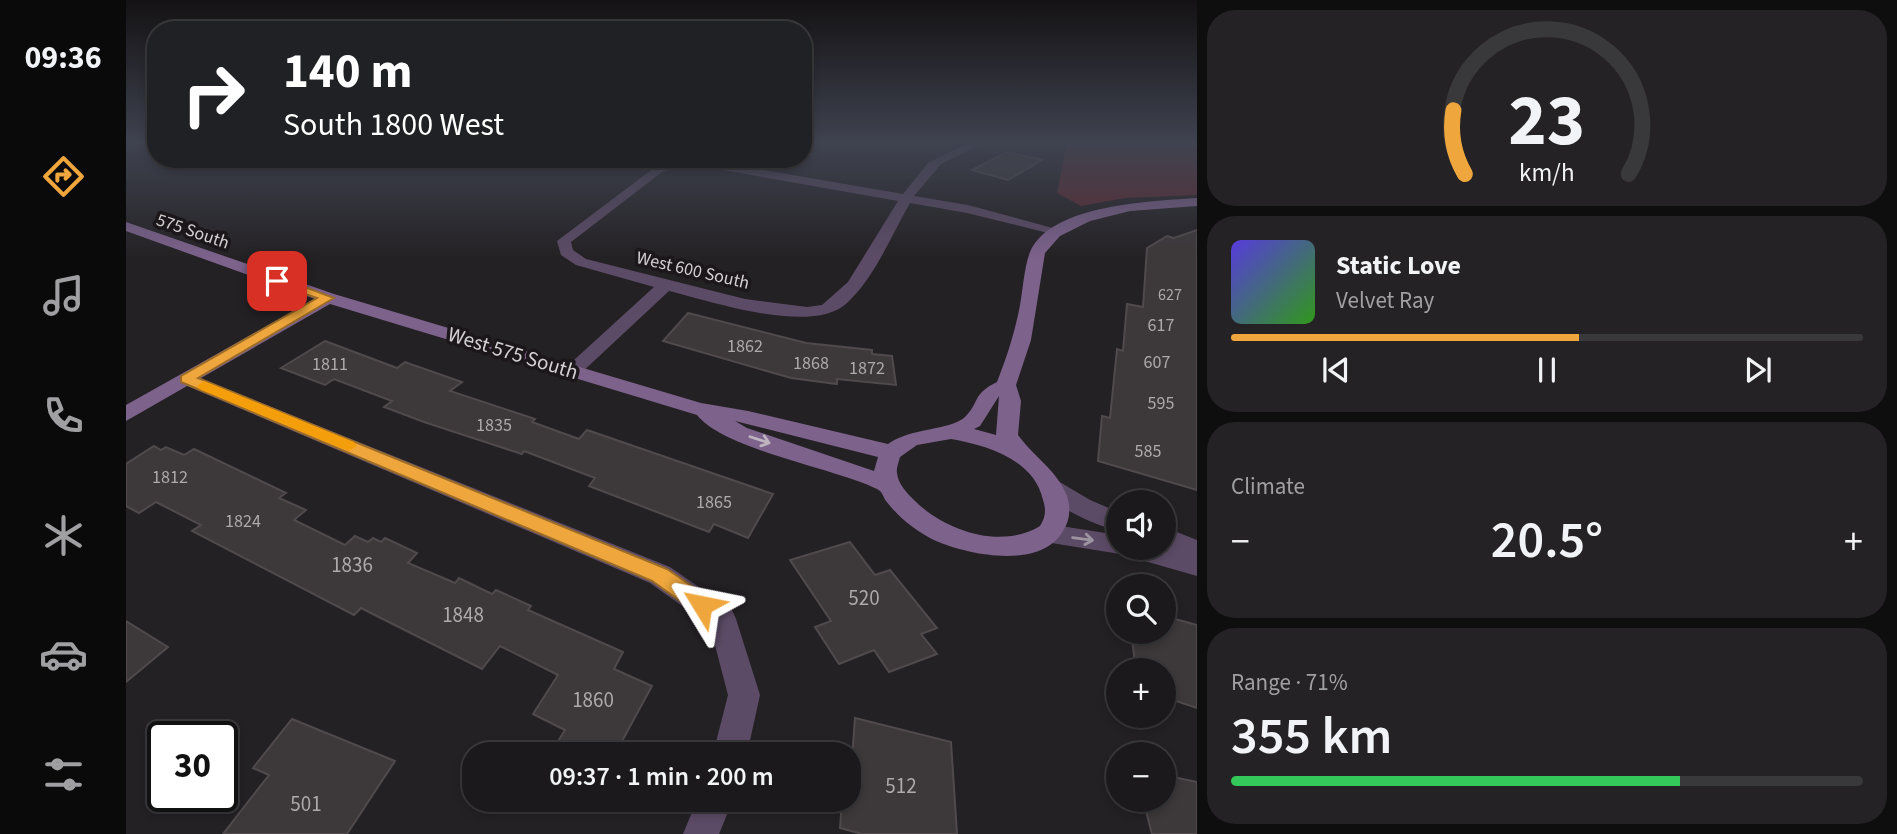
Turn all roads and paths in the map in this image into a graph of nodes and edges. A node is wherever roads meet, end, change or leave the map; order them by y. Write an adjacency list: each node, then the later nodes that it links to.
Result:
1 (644, 181): 8 (street, West 600 South)
2 (806, 181): 4 (street)
3 (919, 181): 4 (street)
4 (906, 198): 7 (street); 8 (street, West 600 South)
5 (1197, 202): 7 (street)
6 (126, 226): 9 (street, 575 South)
7 (1055, 233): 12 (street)
8 (667, 284): 10 (street)
9 (328, 298): 10 (street, West 575 South); 11 (street)
10 (572, 370): 13 (street, West 575 South)
11 (187, 379): 14 (street); 27 (street)
12 (1006, 385): 15 (street); 17 (street)
13 (699, 409): 16 (street, West 575 South); 18 (street, West 575 South, one-way to 18)
14 (126, 414)
15 (951, 432): 16 (street); 17 (street)
16 (891, 452): 18 (street)
17 (1020, 454): 19 (street)
18 (887, 484): 21 (street)
19 (1052, 486): 20 (street); 21 (street)
20 (1106, 517)
21 (1048, 534): 23 (street, one-way to 23)
22 (1176, 541): 24 (street)
23 (1106, 543)
24 (1197, 553)
25 (1176, 560): 26 (street)
26 (1197, 565)
27 (733, 742)
28 (710, 812): 29 (street)
29 (701, 834)

